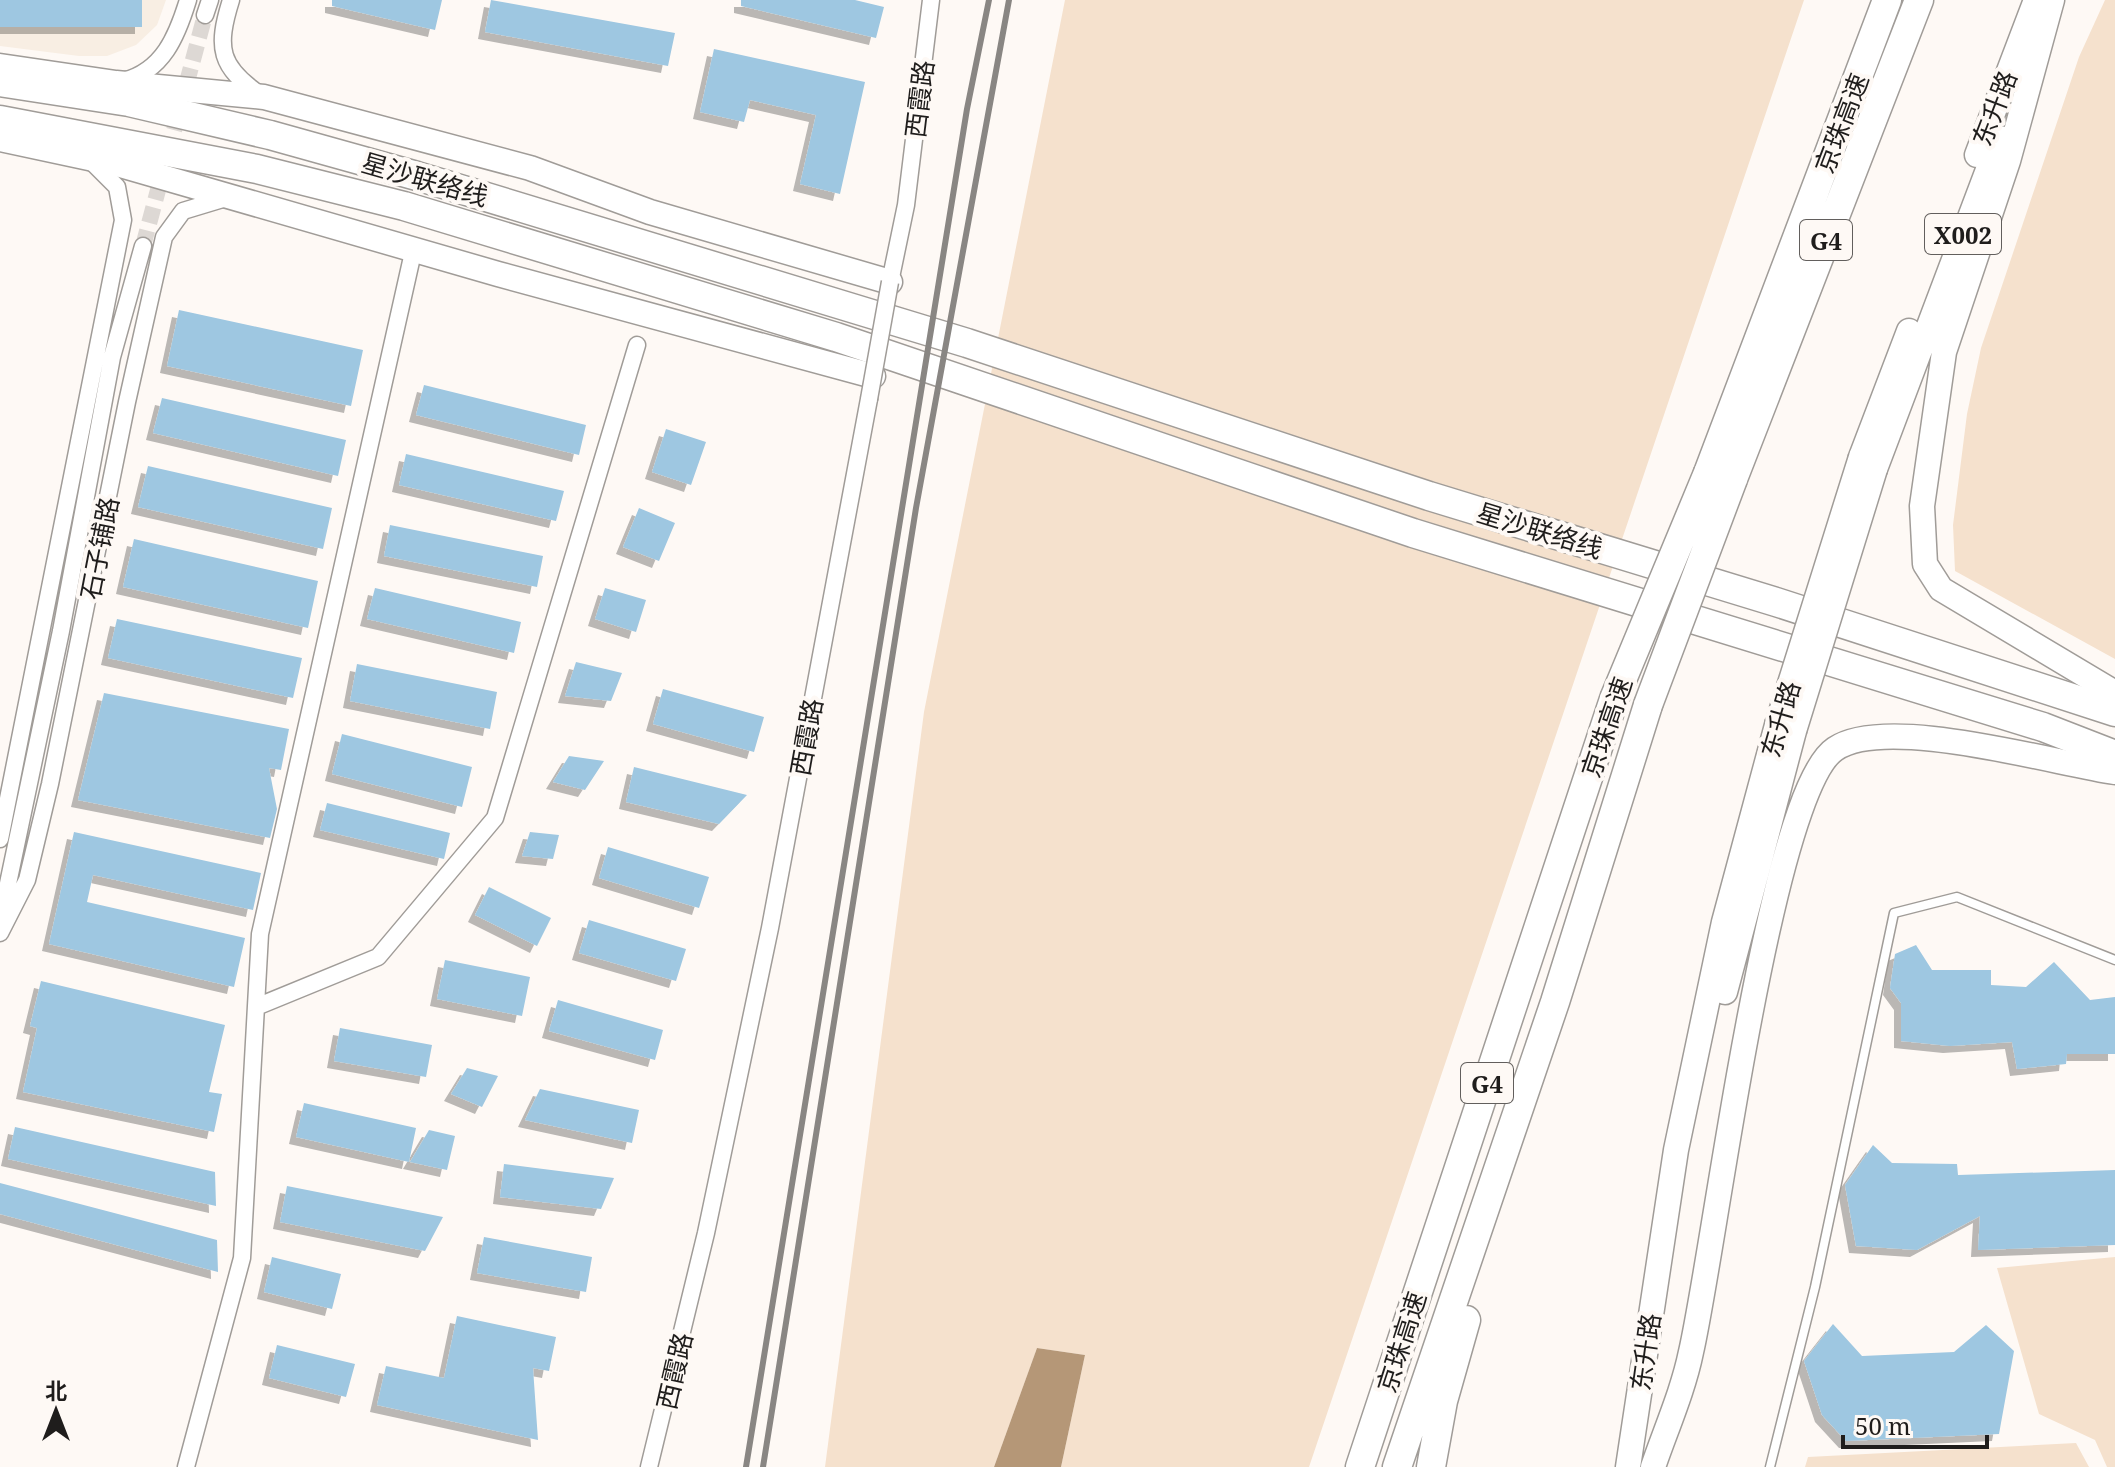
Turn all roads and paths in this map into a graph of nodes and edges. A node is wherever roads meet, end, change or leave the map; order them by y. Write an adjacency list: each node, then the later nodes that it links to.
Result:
1 (188, 0): 10 (street)
2 (231, 0): 11 (street)
3 (931, 0): 18 (street, 西霞路)
4 (1887, 0): 22 (highway, 京珠高速 / G4)
5 (1919, 0): 22 (highway, 京珠高速 / G4)
6 (2036, 0): 21 (main road, 东升路 / X002)
7 (2052, 0): 21 (main road, 东升路 / X002); 23 (main road)
8 (0, 66): 10 (main road)
9 (0, 82): 24 (highway, 星沙联络线)
10 (116, 83): 11 (main road)
11 (264, 97): 18 (main road)
12 (0, 120): 26 (highway)
13 (0, 139): 14 (main road)
14 (80, 154): 15 (main road); 28 (street, 石子铺路)
15 (231, 198): 17 (main road); 30 (street, 石子铺路)
16 (143, 246): 29 (street, 石子铺路)
17 (414, 248): 20 (main road); 33 (street)
18 (890, 282): 20 (street, 西霞路, bridge)
19 (637, 345): 33 (street)
20 (871, 387): 35 (street, 西霞路)
21 (1868, 463): 25 (main road, 东升路, bridge)
22 (1721, 476): 32 (highway, 京珠高速 / G4, bridge); 36 (highway, 京珠高速 / G4, bridge)
23 (2115, 693)
24 (2115, 712)
25 (1785, 728): 39 (main road, 东升路); 40 (main road, 东升路)
26 (2115, 755)
27 (2115, 772): 40 (main road)
28 (0, 839)
29 (0, 922)
30 (0, 933)
31 (2115, 960): 41 (lane)
32 (1555, 1002): 37 (highway, 京珠高速 / G4); 38 (highway)
33 (256, 1007): 34 (street)
34 (186, 1467)
35 (649, 1467)
36 (1360, 1467)
37 (1397, 1467)
38 (1431, 1467)
39 (1628, 1467)
40 (1650, 1467)
41 (1770, 1467)

